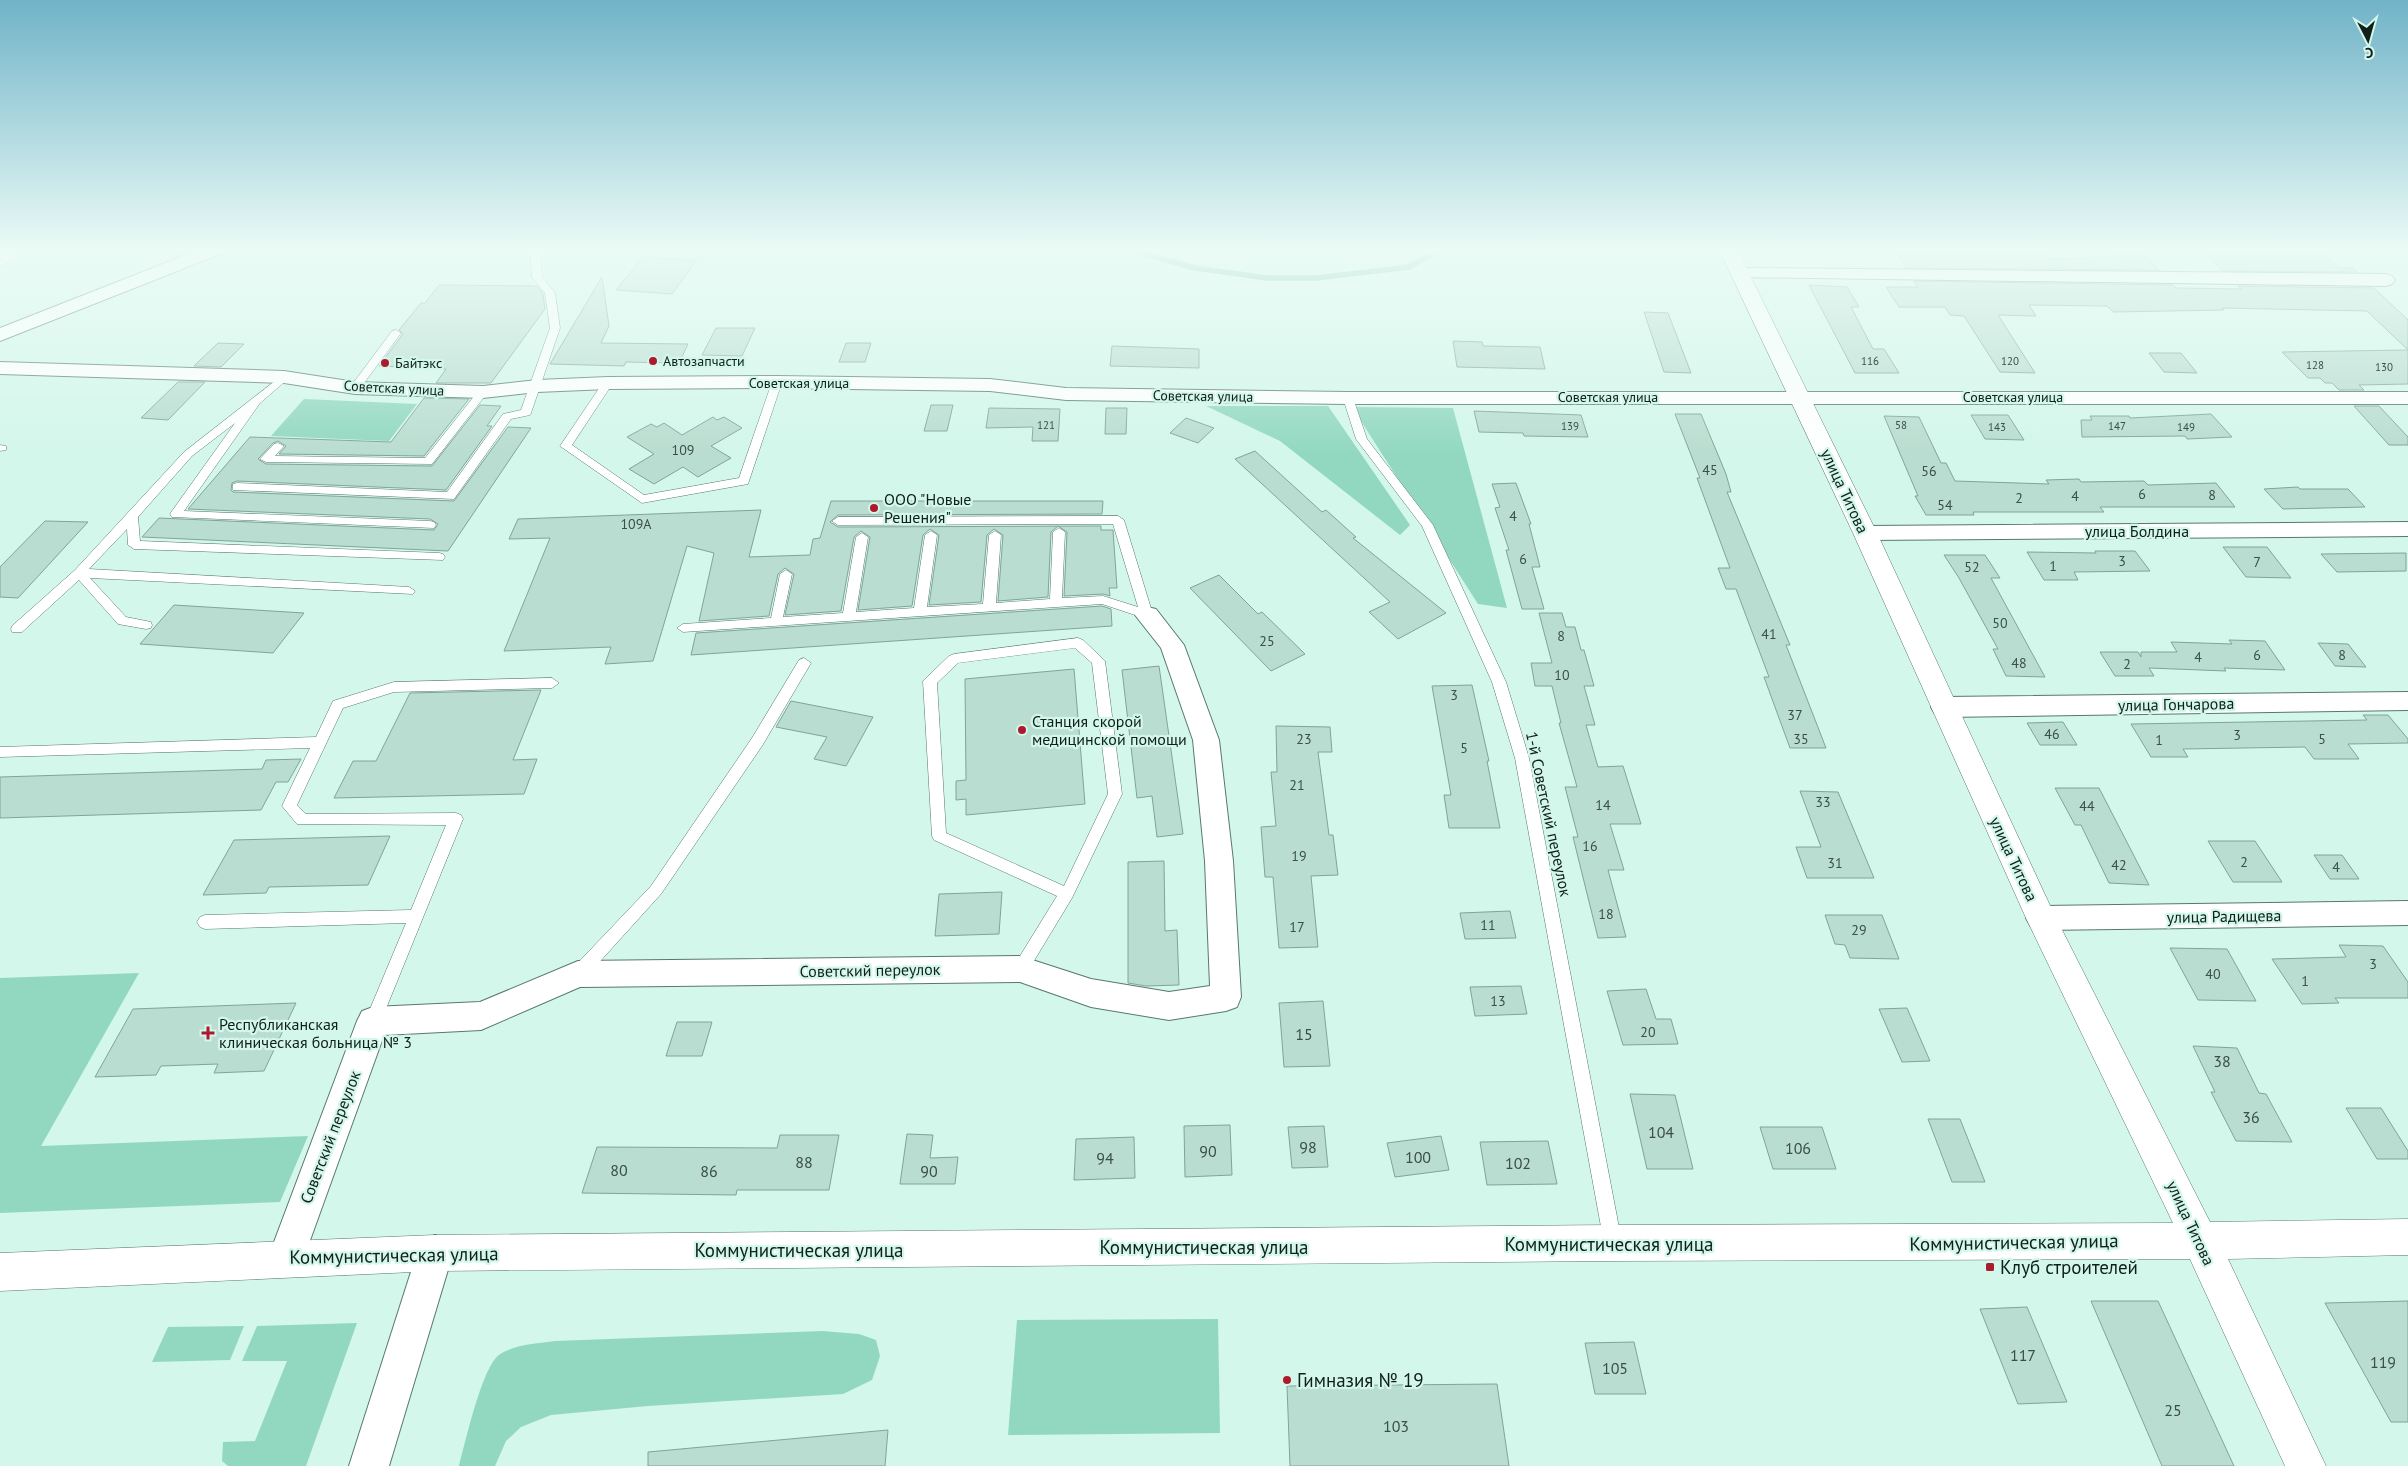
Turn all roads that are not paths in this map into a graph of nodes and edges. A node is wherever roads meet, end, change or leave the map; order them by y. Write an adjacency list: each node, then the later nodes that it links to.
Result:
1 (44, 317): 5 (street)
2 (553, 317): 10 (lane)
3 (1762, 317): 13 (main road, улица Титова)
4 (396, 333): 11 (lane)
5 (0, 335)
6 (0, 368): 7 (street, Советская улица)
7 (284, 377): 11 (street, Советская улица); 16 (lane)
8 (777, 382): 9 (street, Советская улица); 9 (lane); 14 (street, Советская улица)
9 (608, 383): 10 (street, Советская улица)
10 (536, 386): 12 (street, Советская улица); 18 (lane)
11 (355, 388): 12 (street, Советская улица)
12 (483, 392): 17 (lane)
13 (1800, 396): 14 (street, Советская улица); 15 (street, Советская улица); 24 (main road, улица Титова)
14 (1348, 398): 57 (lane, 1-й Советский переулок)
15 (2408, 398)
16 (256, 401): 19 (lane); 21 (lane)
17 (278, 446)
18 (237, 487)
19 (132, 516): 28 (lane); 29 (lane)
20 (838, 521): 35 (lane)
21 (430, 525)
22 (2408, 529): 24 (street, улица Болдина)
23 (1059, 532): 32 (lane)
24 (1865, 533): 44 (main road, улица Титова)
25 (995, 535): 33 (lane)
26 (930, 536): 34 (lane)
27 (862, 537): 36 (lane)
28 (439, 557)
29 (79, 573): 31 (lane); 38 (lane); 40 (lane)
30 (786, 574): 37 (lane)
31 (409, 591)
32 (1056, 604): 33 (lane); 35 (lane)
33 (989, 608): 34 (lane)
34 (920, 612): 36 (lane)
35 (1146, 615): 52 (street, Советский переулок)
36 (849, 617): 37 (lane)
37 (776, 622): 39 (lane)
38 (146, 625)
39 (683, 628)
40 (16, 629)
41 (804, 663): 53 (lane)
42 (552, 683): 45 (lane)
43 (2408, 701): 44 (street, улица Гончарова)
44 (1944, 707): 50 (main road, улица Титова)
45 (320, 742): 46 (lane); 49 (lane)
46 (0, 752)
47 (1068, 894): 47 (lane); 52 (lane)
48 (2408, 913): 50 (street, улица Радищева)
49 (414, 916): 51 (lane); 54 (lane)
50 (2041, 918): 56 (main road, улица Титова)
51 (204, 922)
52 (1020, 969): 53 (street, Советский переулок)
53 (578, 974): 54 (street, Советский переулок)
54 (373, 1021): 59 (street, Советский переулок)
55 (2408, 1237): 56 (main road, Коммунистическая улица)
56 (2200, 1241): 57 (main road, Коммунистическая улица); 62 (main road, улица Титова)
57 (1613, 1243): 58 (main road, Коммунистическая улица)
58 (435, 1253): 59 (main road, Коммунистическая улица); 61 (street)
59 (286, 1258): 60 (main road, Коммунистическая улица)
60 (0, 1272)
61 (369, 1466)
62 (2306, 1466)

